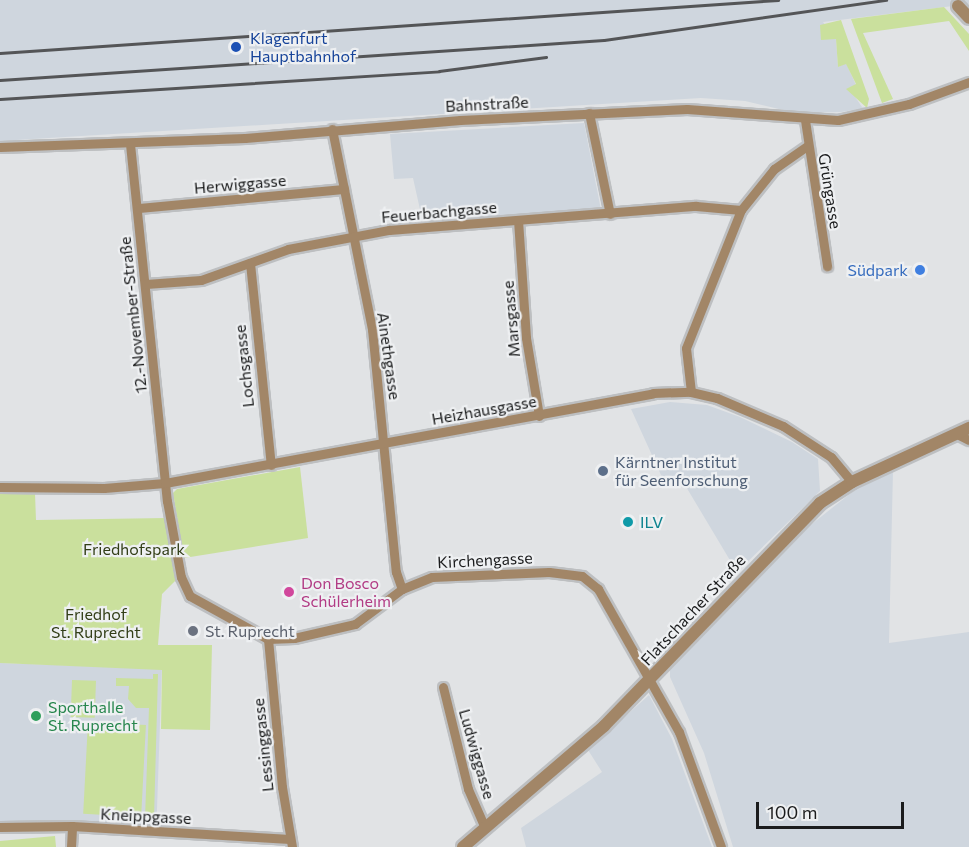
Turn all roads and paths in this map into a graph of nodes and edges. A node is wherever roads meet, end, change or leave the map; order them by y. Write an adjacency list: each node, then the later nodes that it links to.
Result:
1 (958, 6): 2 (street)
2 (969, 18)
3 (969, 82): 5 (street, Bahnstraße)
4 (589, 113): 5 (street, Bahnstraße); 6 (street, Bahnstraße); 13 (street)
5 (805, 120): 8 (street, Grüngasse)
6 (332, 129): 7 (street, Bahnstraße); 10 (street, Ainethgasse)
7 (130, 144): 9 (street, Bahnstraße); 11 (street, 12.-November-Straße)
8 (807, 146): 12 (street); 17 (street, Grüngasse)
9 (0, 147)
10 (344, 189): 11 (street, Herwiggasse); 15 (street, Ainethgasse)
11 (138, 208): 18 (street, 12.-November-Straße)
12 (741, 210): 13 (street, Feuerbachgasse); 19 (street)
13 (610, 214): 14 (street, Feuerbachgasse)
14 (518, 220): 15 (street, Feuerbachgasse); 20 (street, Marsgasse)
15 (355, 237): 16 (street, Feuerbachgasse); 24 (street, Ainethgasse)
16 (250, 263): 18 (street, Feuerbachgasse); 25 (street, Lochsgasse)
17 (827, 266)
18 (146, 284): 28 (street, 12.-November-Straße)
19 (691, 392): 20 (street, Heizhausgasse); 27 (street, Heizhausgasse)
20 (539, 416): 24 (street, Heizhausgasse)
21 (969, 428): 22 (street, Flatschacher Straße)
22 (957, 434): 23 (street); 27 (street, Flatschacher Straße)
23 (969, 440)
24 (386, 443): 25 (street, Heizhausgasse); 30 (street, Ainethgasse)
25 (271, 465): 28 (street, Heizhausgasse)
26 (0, 481): 29 (street)
27 (852, 482): 32 (street, Flatschacher Straße)
28 (165, 483): 29 (street, Heizhausgasse); 31 (street)
29 (0, 487)
30 (402, 589): 31 (street, Kirchengasse); 32 (street, Kirchengasse)
31 (268, 639): 37 (street, Lessinggasse)
32 (651, 678): 36 (street, Flatschacher Straße); 40 (street, Kirchengasse)
33 (443, 687): 36 (street, Ludwiggasse)
34 (72, 826): 35 (street, Kneippgasse); 37 (street, Kneippgasse); 38 (street)
35 (0, 827)
36 (485, 828): 39 (street, Flatschacher Straße)
37 (291, 843)
38 (71, 847)
39 (463, 847)
40 (721, 847)

